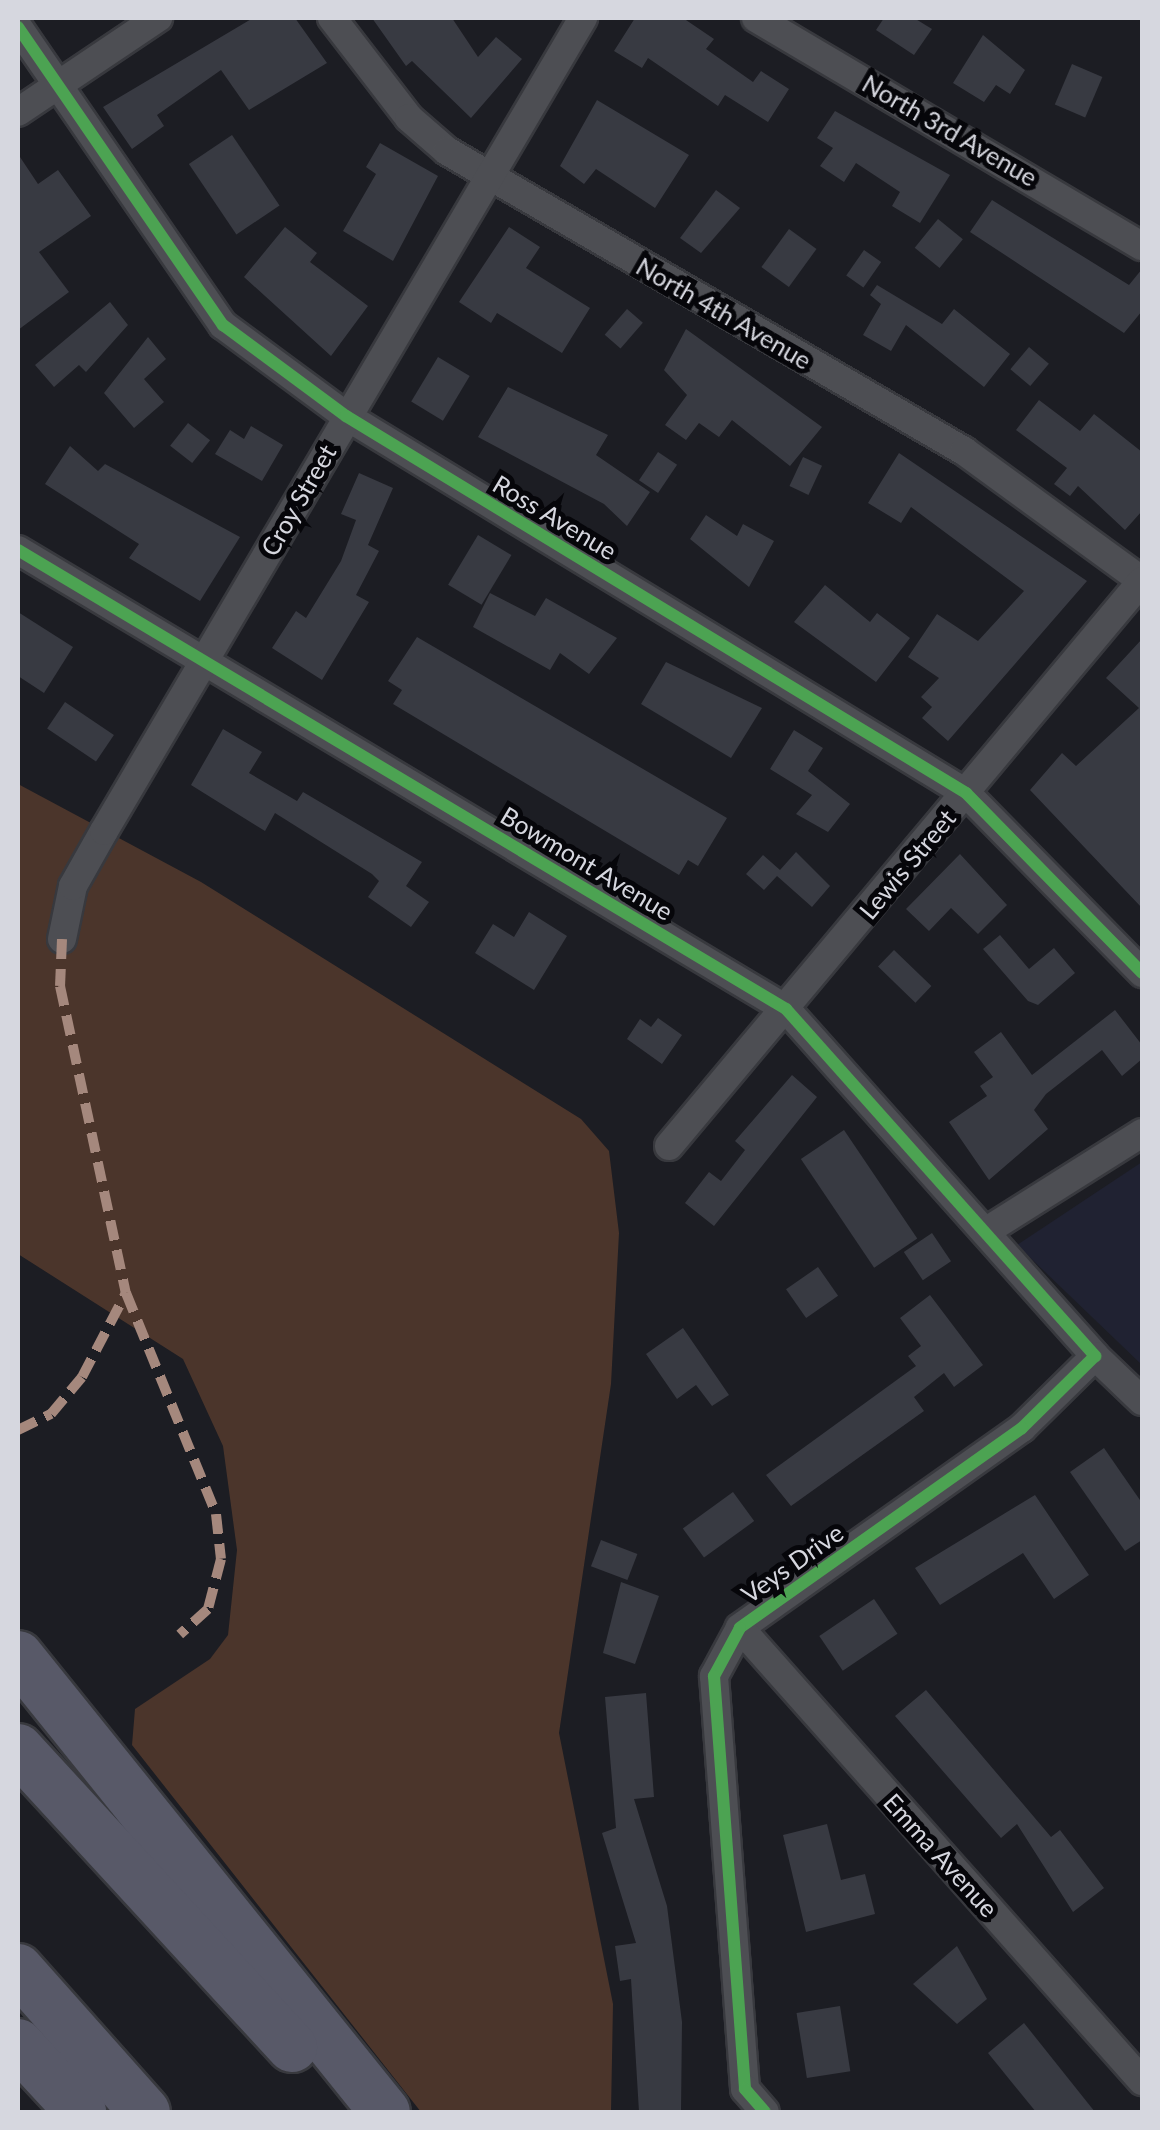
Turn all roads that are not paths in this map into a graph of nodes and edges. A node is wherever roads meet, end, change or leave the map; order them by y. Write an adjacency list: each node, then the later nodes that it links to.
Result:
1 (158, 18): 6 (street)
2 (332, 18): 8 (street, North 4th Avenue)
3 (583, 18): 8 (street, Croy Street)
4 (756, 18): 9 (street, North 3rd Avenue)
5 (18, 26): 6 (street, Ross Avenue)
6 (57, 86): 7 (street); 10 (street, Ross Avenue)
7 (18, 112)
8 (488, 177): 10 (street, Croy Street); 12 (street, North 4th Avenue)
9 (1142, 246)
10 (346, 416): 13 (street, Croy Street); 14 (street, Ross Avenue)
11 (18, 550): 13 (street, Bowmont Avenue)
12 (1142, 581): 14 (street, Lewis Street)
13 (207, 660): 15 (street, Croy Street); 17 (street, Bowmont Avenue)
14 (966, 793): 16 (street, Ross Avenue); 17 (street, Lewis Street)
15 (62, 939)
16 (1142, 974)
17 (786, 1009): 19 (street, Lewis Street); 20 (street, Bowmont Avenue)
18 (1142, 1133): 20 (street)
19 (669, 1146)
20 (988, 1230): 21 (street, Bowmont Avenue)
21 (1095, 1356): 22 (street); 23 (street, Veys Drive)
22 (1142, 1400)
23 (740, 1628): 28 (street, Emma Avenue); 33 (street, Veys Drive)
24 (18, 1656): 32 (highway)
25 (18, 1750): 31 (highway)
26 (18, 1969): 30 (highway)
27 (18, 2044): 29 (highway)
28 (1142, 2081)
29 (80, 2112)
30 (146, 2112)
31 (351, 2112)
32 (385, 2112)
33 (765, 2112)

